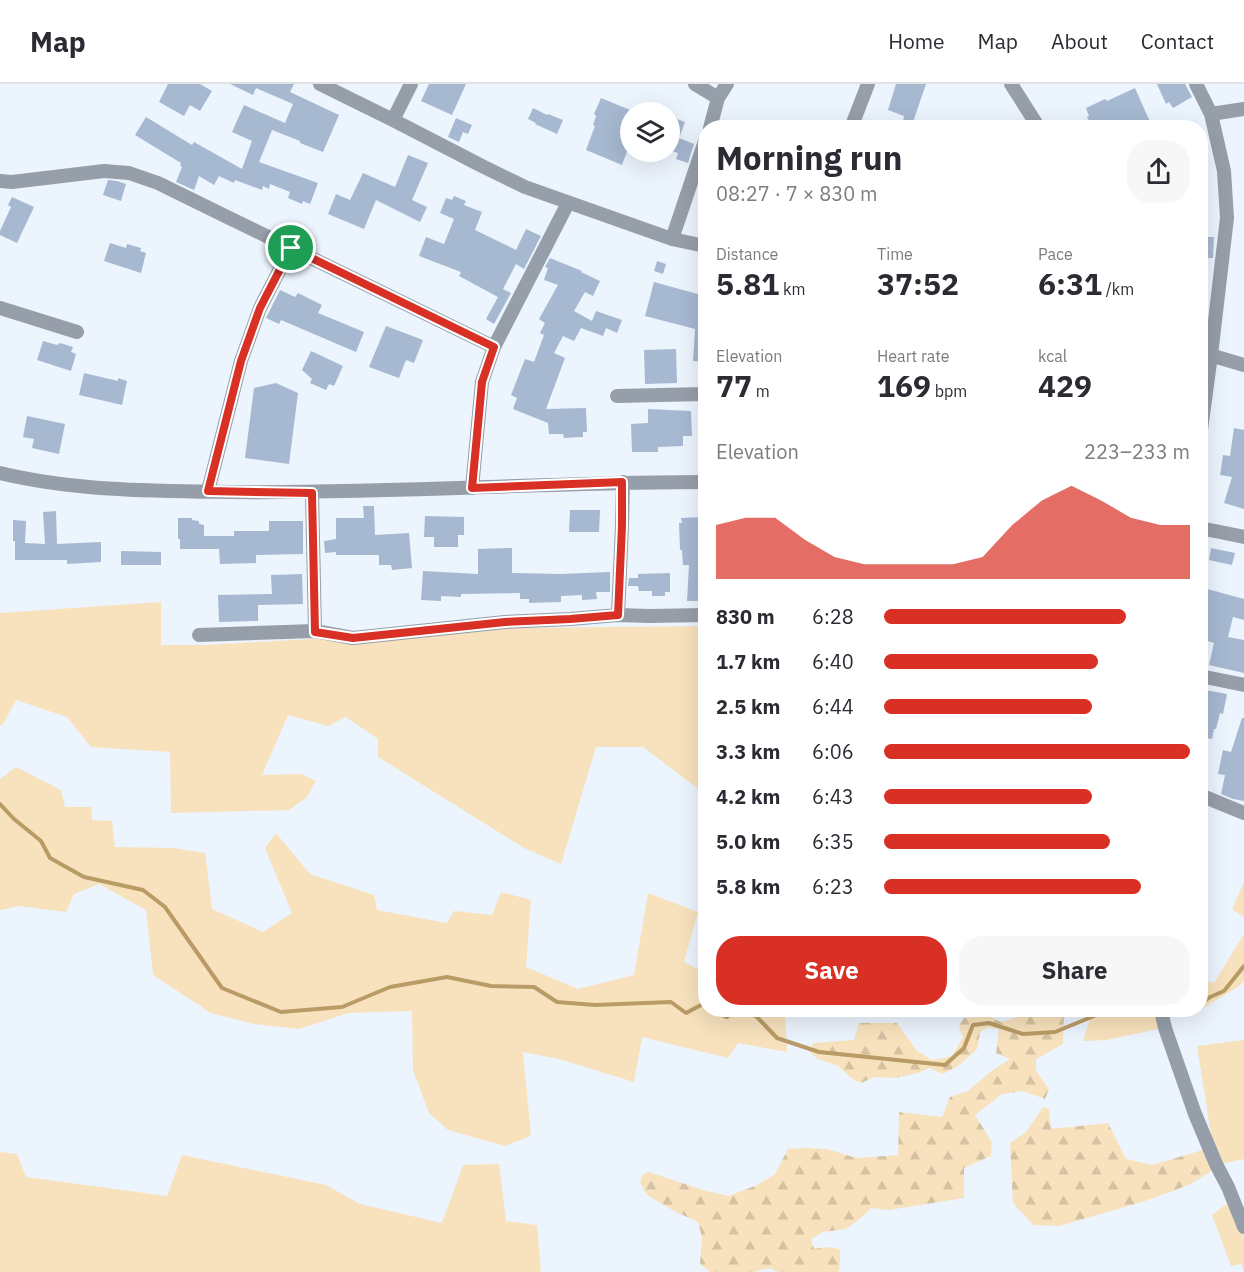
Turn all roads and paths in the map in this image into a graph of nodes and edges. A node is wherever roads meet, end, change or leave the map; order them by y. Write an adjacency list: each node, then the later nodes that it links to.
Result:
1 (320, 84): 11 (street)
2 (411, 84): 11 (street)
3 (695, 84): 8 (street)
4 (727, 84): 8 (street)
5 (868, 84): 13 (street)
6 (1011, 84): 14 (street)
7 (1196, 84): 10 (street)
8 (718, 98): 12 (street)
9 (1244, 109): 10 (street)
10 (1211, 114): 23 (street)
11 (393, 120): 17 (street)
12 (712, 120)
13 (854, 120)
14 (1034, 120)
15 (698, 162): 18 (street)
16 (0, 180): 20 (street)
17 (568, 203): 18 (street); 24 (street)
18 (672, 239): 19 (street)
19 (698, 245)
20 (291, 248): 24 (street); 33 (street)
21 (0, 308): 22 (street)
22 (77, 332)
23 (1208, 340)
24 (494, 347): 32 (street)
25 (1208, 354): 26 (street)
26 (1244, 365)
27 (698, 394): 28 (street)
28 (616, 396)
29 (0, 473): 33 (street)
30 (622, 482): 31 (street); 32 (street); 37 (street)
31 (698, 482)
32 (472, 488): 34 (street)
33 (208, 491): 34 (street)
34 (312, 493): 39 (street)
35 (1208, 530): 36 (street)
36 (1244, 537)
37 (618, 615): 38 (street); 39 (street)
38 (698, 615)
39 (315, 632): 40 (street)
40 (199, 635)
41 (1208, 678): 42 (street)
42 (1244, 685)
43 (1208, 798): 44 (street)
44 (1244, 813)
45 (1163, 1017): 46 (street)
46 (1244, 1227)

